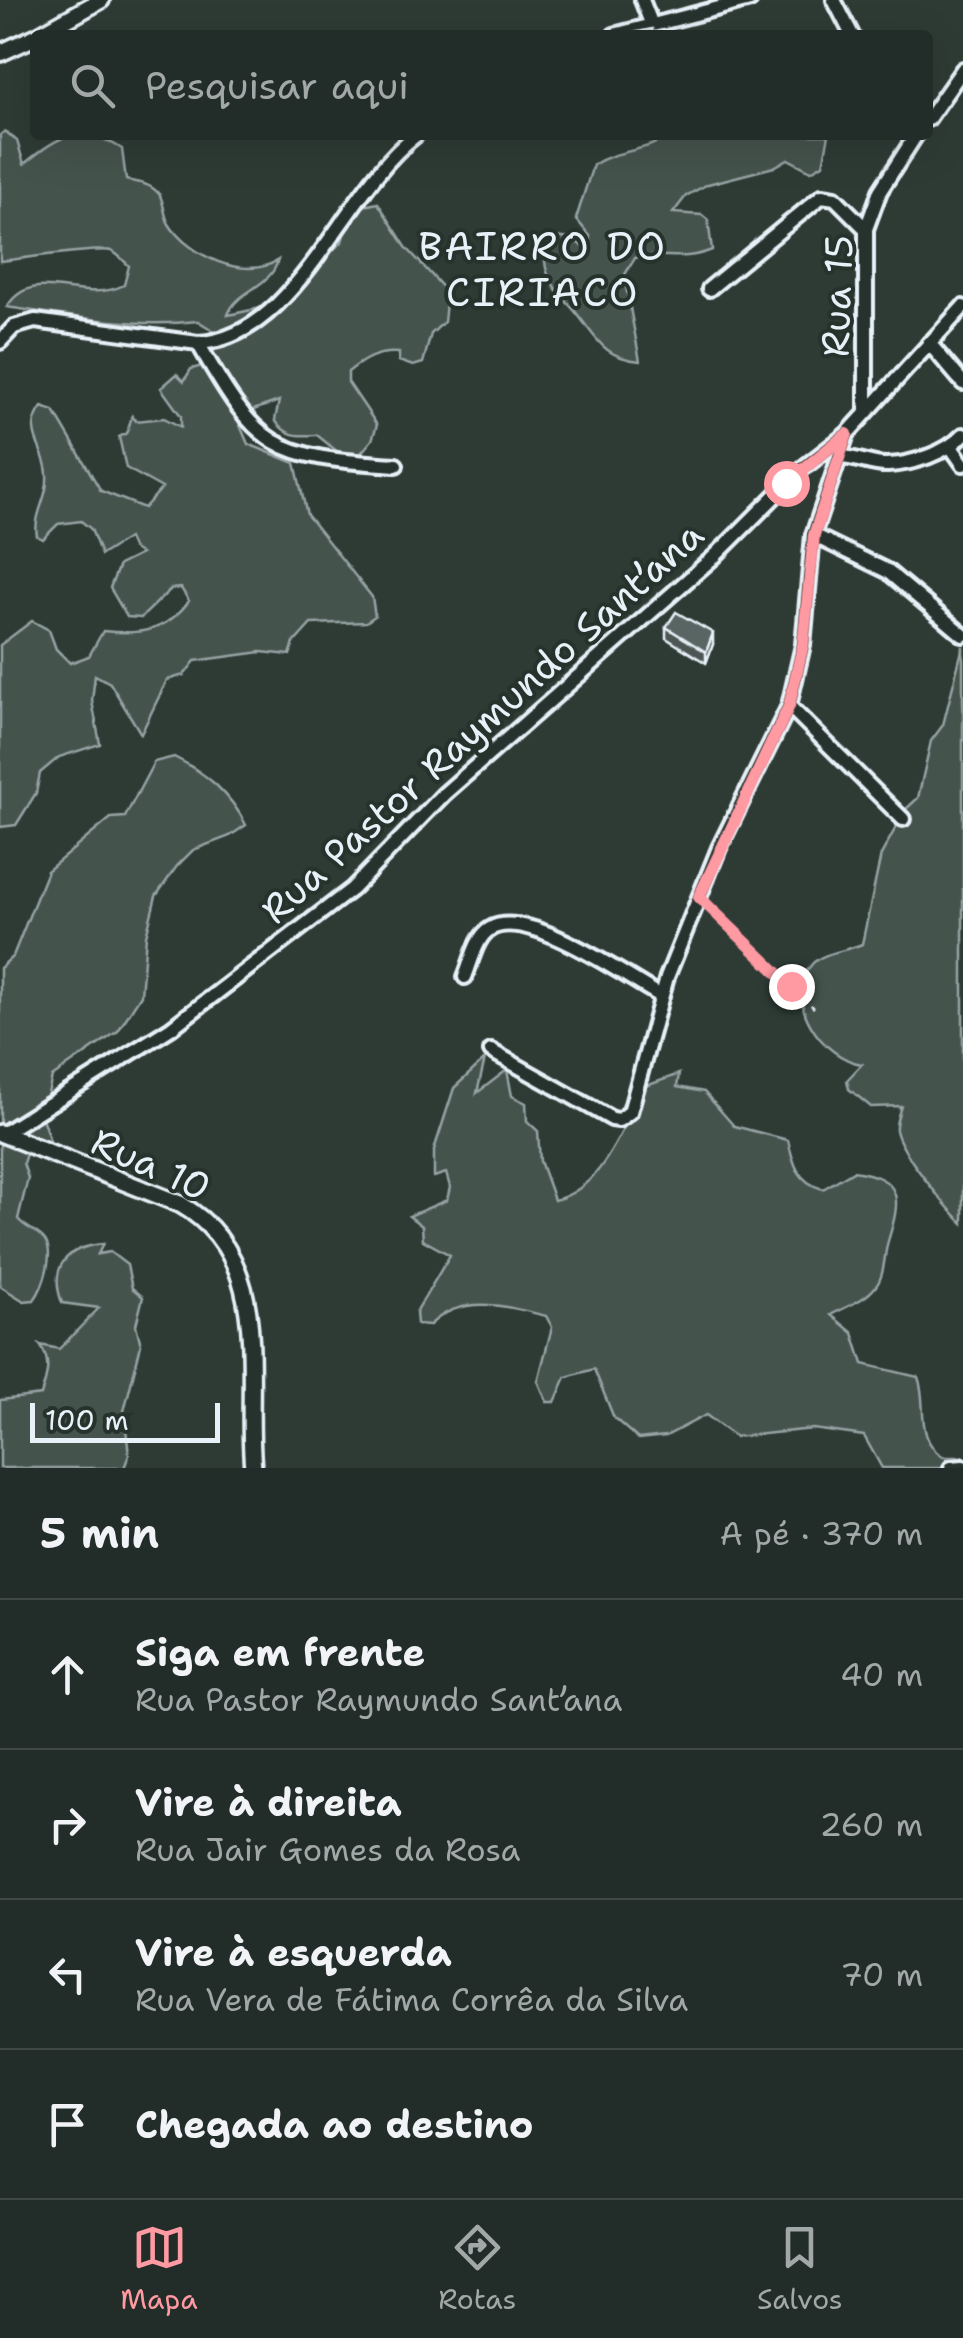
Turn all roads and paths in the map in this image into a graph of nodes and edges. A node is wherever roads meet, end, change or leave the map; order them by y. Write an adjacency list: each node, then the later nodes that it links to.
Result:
1 (101, 0): 6 (street)
2 (642, 0): 5 (street)
3 (750, 0): 5 (street)
4 (834, 0): 8 (street)
5 (651, 23): 7 (street)
6 (48, 30)
7 (629, 30)
8 (849, 30)
9 (30, 39): 10 (street)
10 (0, 53)
11 (963, 69): 12 (street)
12 (933, 112)
13 (410, 140): 19 (street)
14 (908, 140): 15 (street, Rua 15)
15 (866, 229): 16 (street); 22 (street, Rua 15)
16 (709, 289)
17 (963, 307): 20 (street, Rua Pastor Raymundo Sant’ana)
18 (0, 342): 19 (street)
19 (198, 342): 28 (street)
20 (929, 342): 21 (street); 22 (street, Rua Pastor Raymundo Sant’ana)
21 (963, 383)
22 (866, 412): 23 (street, Rua Pastor Raymundo Sant’ana)
23 (847, 434): 26 (street); 38 (street, Rua Pastor Raymundo Sant’ana)
24 (963, 435): 25 (street)
25 (951, 448): 26 (street); 27 (street)
26 (840, 457): 29 (street)
27 (963, 464)
28 (396, 465)
29 (814, 535): 30 (street); 31 (street)
30 (963, 635)
31 (789, 706): 32 (street); 33 (street)
32 (904, 819)
33 (699, 897): 35 (street); 36 (path)
34 (465, 978): 35 (street)
35 (661, 996): 37 (street)
36 (814, 1008)
37 (491, 1051)
38 (1, 1134): 40 (street, Rua 10)
39 (963, 1467): 41 (street)
40 (253, 1468)
41 (951, 1468)

